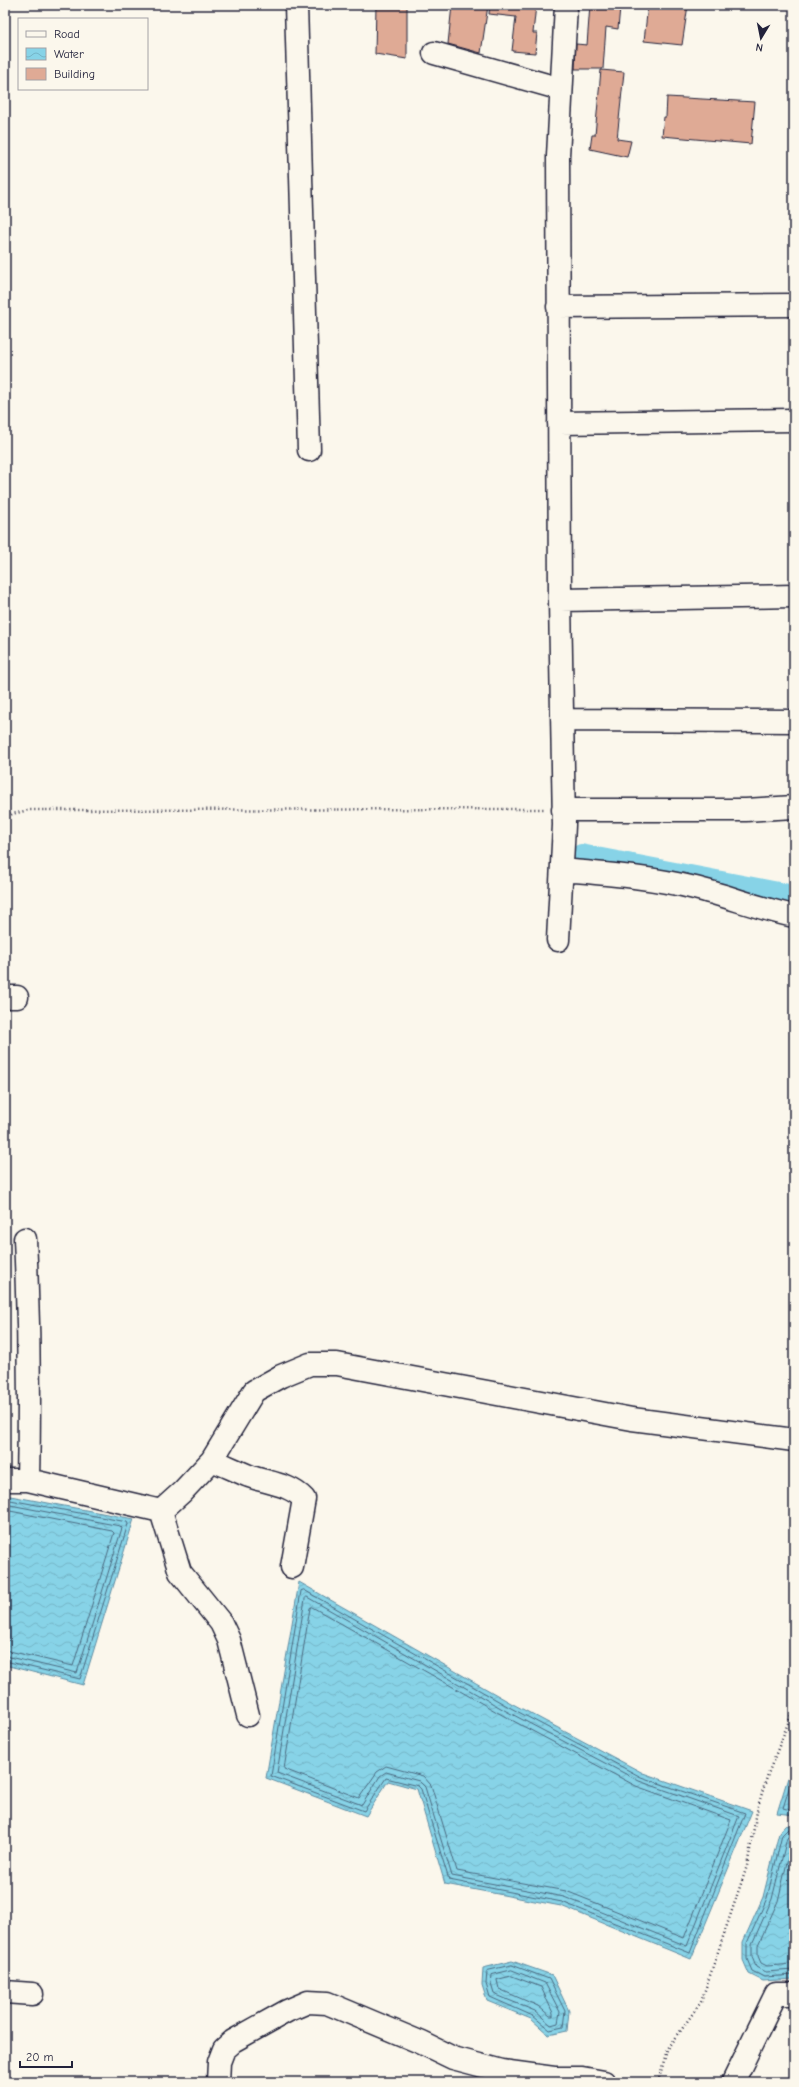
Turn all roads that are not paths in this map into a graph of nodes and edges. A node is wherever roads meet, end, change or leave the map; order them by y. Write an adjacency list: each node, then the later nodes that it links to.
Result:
1 (296, 5): 9 (street)
2 (566, 5): 4 (street)
3 (434, 54): 4 (street)
4 (561, 89): 6 (street)
5 (794, 306): 6 (street)
6 (558, 307): 8 (street)
7 (794, 420): 8 (street)
8 (559, 423): 11 (street)
9 (309, 450)
10 (794, 596): 11 (street)
11 (560, 600): 12 (street)
12 (563, 720): 13 (street); 15 (street)
13 (794, 721)
14 (794, 807): 15 (street)
15 (563, 810): 16 (street)
16 (562, 870): 17 (street); 18 (street)
17 (794, 916)
18 (558, 940)
19 (25, 1239): 23 (street)
20 (794, 1440): 21 (street)
21 (212, 1460): 24 (street); 25 (street)
22 (5, 1480): 23 (street)
23 (28, 1480): 24 (street)
24 (161, 1511): 26 (street)
25 (292, 1567)
26 (248, 1716)
27 (5, 1992): 28 (street)
28 (32, 1994)
29 (794, 1994): 32 (street)
30 (218, 2082): 31 (street)
31 (604, 2082)
32 (733, 2082)

